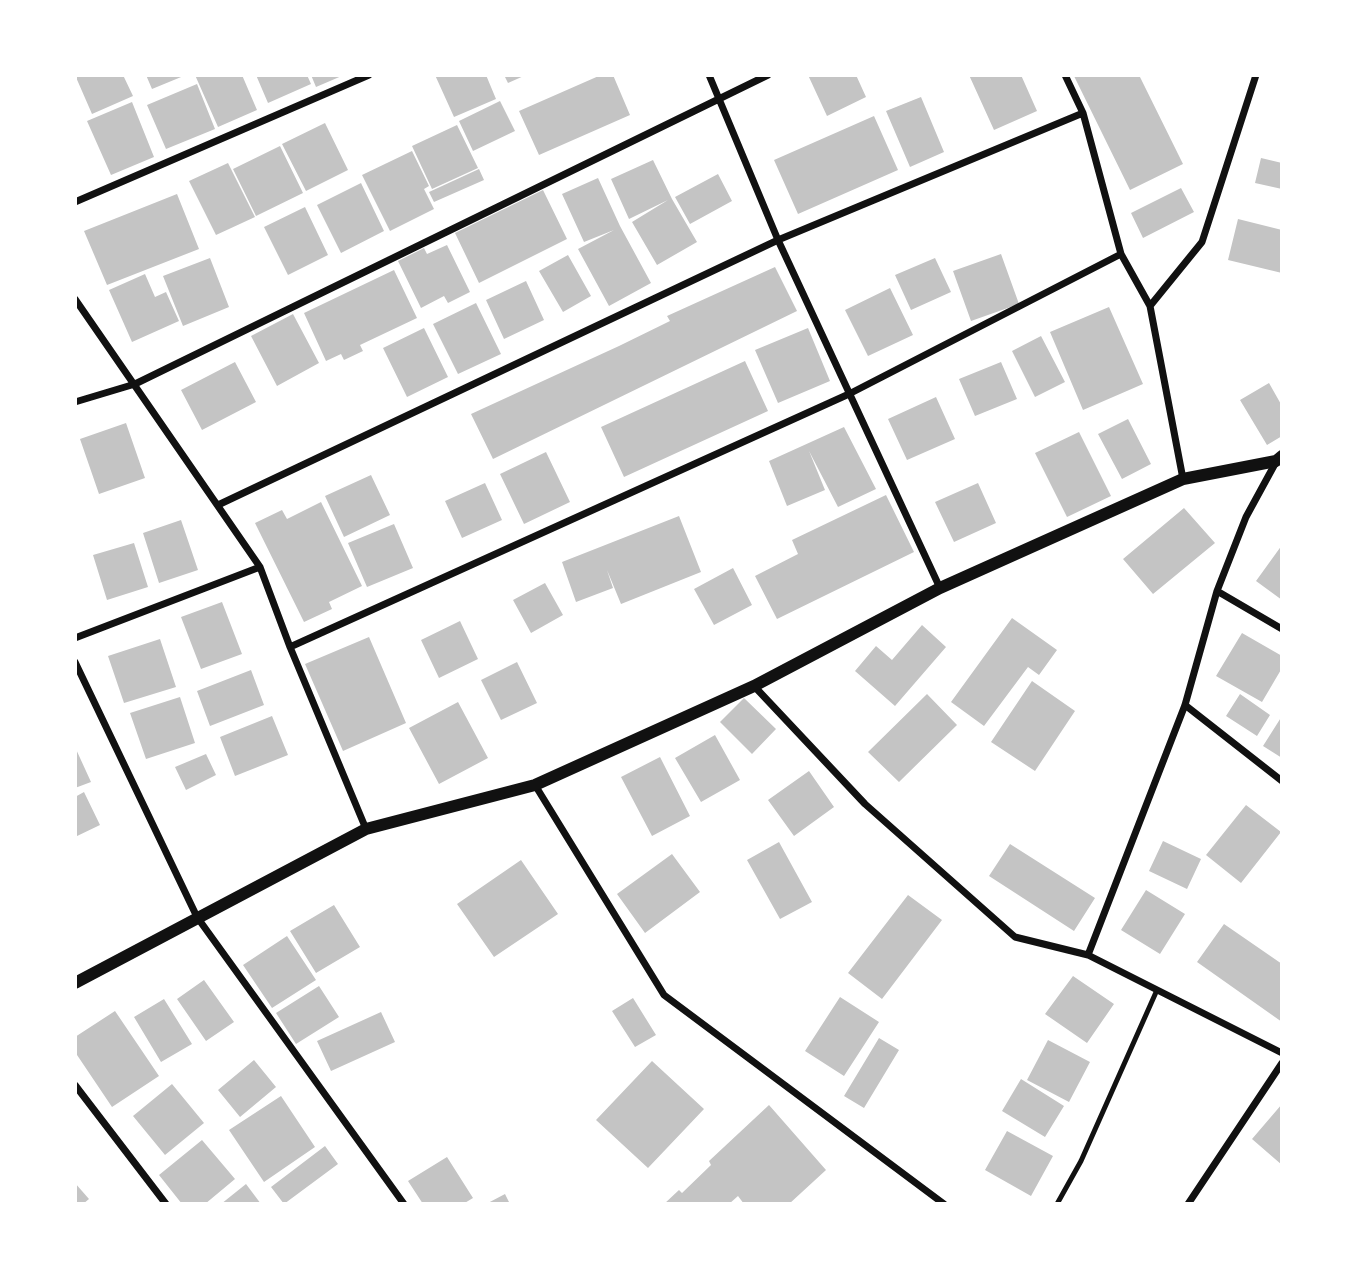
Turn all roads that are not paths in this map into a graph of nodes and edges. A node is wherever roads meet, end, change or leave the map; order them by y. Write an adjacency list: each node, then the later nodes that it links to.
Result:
1 (369, 75): 8 (street)
2 (709, 75): 6 (street)
3 (768, 75): 6 (street)
4 (1065, 75): 7 (street)
5 (1256, 75): 12 (street)
6 (719, 100): 9 (street); 13 (street)
7 (1083, 114): 9 (street); 10 (street)
8 (75, 202)
9 (778, 240): 14 (street); 18 (street)
10 (1121, 254): 12 (street); 14 (street)
11 (75, 299): 13 (street)
12 (1150, 306): 17 (street)
13 (135, 384): 15 (street); 18 (street)
14 (849, 394): 20 (street); 24 (street)
15 (75, 402)
16 (1279, 459): 17 (street); 21 (street)
17 (1183, 479): 20 (street)
18 (218, 505): 19 (street)
19 (260, 566): 23 (street); 24 (street)
20 (940, 588): 26 (street)
21 (1216, 591): 22 (street); 27 (street)
22 (1282, 629)
23 (75, 638)
24 (290, 647): 30 (street)
25 (75, 662): 31 (street)
26 (754, 685): 29 (street); 32 (street)
27 (1185, 705): 28 (street); 32 (street)
28 (1282, 781)
29 (535, 785): 30 (street); 40 (street)
30 (366, 829): 31 (street)
31 (197, 917): 33 (street); 39 (street)
32 (1088, 955): 34 (street)
33 (75, 983)
34 (1157, 990): 35 (street); 41 (lane)
35 (1282, 1052)
36 (1282, 1063): 42 (street)
37 (75, 1085): 38 (street)
38 (166, 1204)
39 (404, 1204)
40 (944, 1204)
41 (1058, 1204)
42 (1188, 1204)

